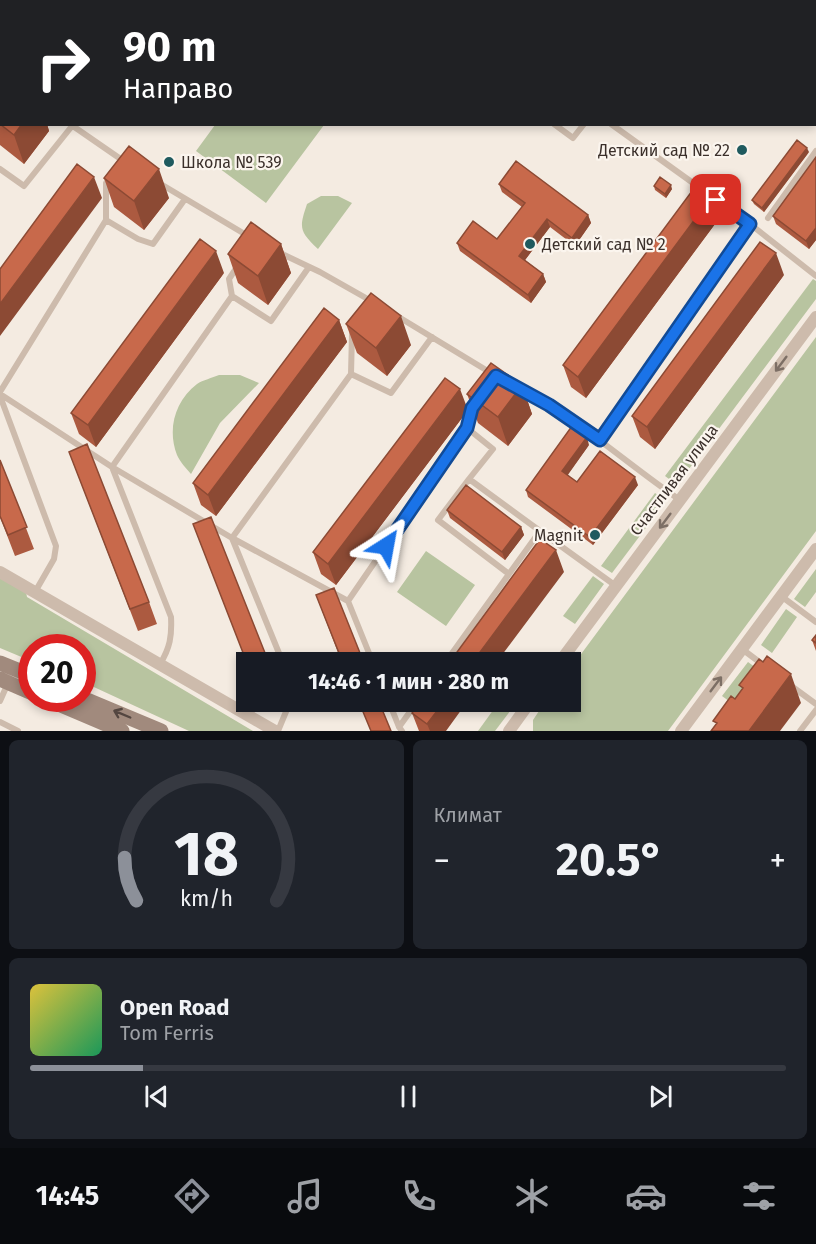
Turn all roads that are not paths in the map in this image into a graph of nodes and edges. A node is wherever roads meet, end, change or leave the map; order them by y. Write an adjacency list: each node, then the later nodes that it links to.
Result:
1 (70, 126): 10 (lane)
2 (72, 126): 7 (lane)
3 (557, 126): 4 (lane)
4 (582, 126)
5 (614, 126): 16 (lane)
6 (816, 151): 14 (lane)
7 (120, 159): 8 (lane); 9 (lane)
8 (129, 164)
9 (115, 167)
10 (0, 169)
11 (110, 175): 15 (lane)
12 (157, 182): 13 (lane)
13 (185, 199): 15 (lane); 17 (lane)
14 (768, 218)
15 (106, 220): 33 (lane)
16 (750, 224): 21 (lane); 36 (lane)
17 (255, 240)
18 (277, 251): 20 (lane)
19 (242, 260): 22 (lane)
20 (309, 267): 22 (lane); 23 (lane)
21 (816, 276)
22 (232, 296): 37 (lane)
23 (374, 302): 24 (lane); 25 (lane)
24 (383, 308)
25 (368, 310)
26 (393, 314): 29 (lane)
27 (816, 317): 39 (street, Счастливая улица, one-way to 39)
28 (357, 327): 30 (lane)
29 (432, 337): 30 (lane); 31 (lane)
30 (351, 374): 41 (lane)
31 (496, 376)
32 (515, 386): 36 (lane)
33 (0, 394): 37 (lane); 46 (lane)
34 (478, 400): 35 (lane)
35 (467, 428): 38 (lane); 48 (lane)
36 (600, 440): 39 (lane)
37 (112, 467): 41 (lane); 56 (lane)
38 (469, 479): 40 (lane); 44 (lane)
39 (680, 500): 45 (street, Счастливая улица, one-way to 45)
40 (540, 531): 44 (lane); 45 (lane)
41 (232, 538): 48 (lane); 51 (lane)
42 (816, 549): 47 (street)
43 (0, 572): 46 (street)
44 (509, 574): 53 (lane)
45 (616, 586): 54 (street, Счастливая улица)
46 (35, 592): 56 (street)
47 (781, 596): 49 (lane); 50 (street)
48 (348, 601): 52 (lane)
49 (816, 622)
50 (741, 649): 57 (lane); 78 (street, one-way to 50)
51 (279, 652)
52 (369, 652)
53 (453, 652)
54 (567, 652)
55 (0, 663): 58 (main road)
56 (160, 665): 76 (street)
57 (768, 669)
58 (18, 670)
59 (4, 681): 61 (main road); 62 (lane)
60 (787, 683): 64 (lane)
61 (18, 687)
62 (0, 701)
63 (96, 704): 75 (main road, one-way to 63)
64 (816, 704)
65 (816, 710): 79 (lane)
66 (77, 712): 74 (main road)
67 (286, 712): 76 (lane)
68 (393, 712): 72 (lane)
69 (411, 712): 72 (lane)
70 (523, 712): 77 (street)
71 (0, 722): 73 (lane)
72 (400, 729)
73 (18, 731)
74 (122, 731)
75 (161, 731)
76 (277, 731)
77 (509, 731)
78 (681, 731)
79 (800, 731)

